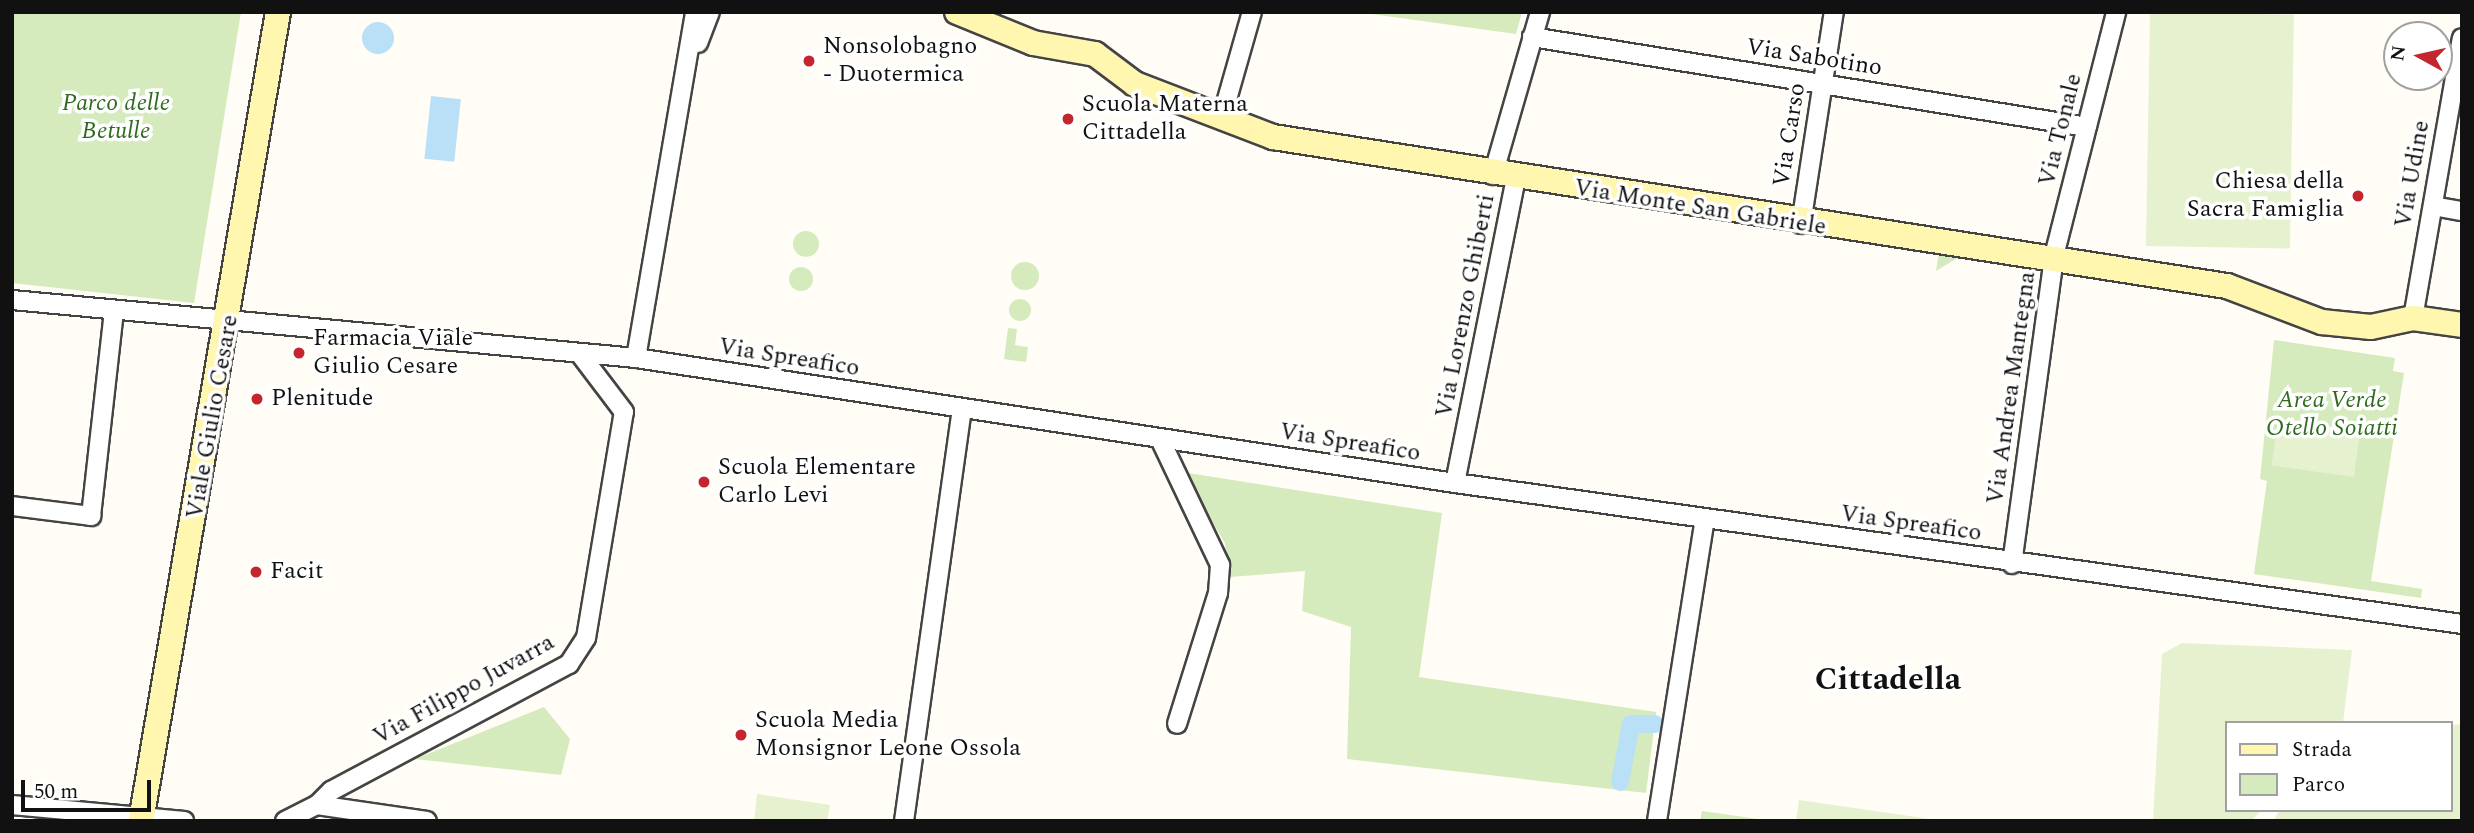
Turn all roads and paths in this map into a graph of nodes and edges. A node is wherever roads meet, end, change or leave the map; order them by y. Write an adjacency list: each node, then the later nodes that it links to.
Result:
1 (278, 12): 24 (street, Viale Giulio Cesare)
2 (695, 12): 12 (street)
3 (710, 12): 12 (street)
4 (957, 12): 9 (street, Via Monte San Gabriele)
5 (1252, 12): 14 (street)
6 (1540, 12): 10 (street, Via Lorenzo Ghiberti)
7 (1834, 12): 13 (street, Via Carso)
8 (2116, 12): 15 (street, Via Tonale)
9 (988, 18): 14 (street, Via Monte San Gabriele)
10 (1532, 37): 13 (street, Via Sabotino); 16 (street, Via Lorenzo Ghiberti)
11 (2462, 37): 17 (street, Via Udine)
12 (688, 69): 27 (street)
13 (1822, 85): 15 (street, Via Sabotino); 19 (street, Via Carso)
14 (1222, 117): 16 (street, Via Monte San Gabriele)
15 (2087, 127): 20 (street, Via Tonale)
16 (1504, 177): 19 (street, Via Monte San Gabriele); 30 (street, Via Lorenzo Ghiberti)
17 (2433, 206): 18 (street); 23 (street, Via Udine)
18 (2462, 211)
19 (1801, 224): 20 (street, Via Monte San Gabriele)
20 (2055, 261): 23 (street, Via Monte San Gabriele); 33 (street, Via Andrea Mantegna)
21 (12, 300): 22 (street, Via Spreafico)
22 (114, 311): 24 (street, Via Spreafico); 31 (street)
23 (2413, 318): 25 (street, Via Monte San Gabriele)
24 (229, 323): 26 (street, Via Spreafico); 38 (street, Viale Giulio Cesare)
25 (2462, 325)
26 (580, 354): 27 (street, Via Spreafico); 36 (street, Via Filippo Juvarra)
27 (636, 358): 28 (street, Via Spreafico)
28 (962, 409): 29 (street, Via Spreafico); 42 (street)
29 (1160, 439): 30 (street, Via Spreafico); 35 (street)
30 (1455, 483): 32 (street, Via Spreafico)
31 (12, 506)
32 (1705, 519): 33 (street, Via Spreafico); 43 (street)
33 (2012, 564): 34 (street, Via Spreafico)
34 (2462, 624)
35 (1177, 724)
36 (317, 805): 40 (street, Via Filippo Juvarra); 41 (street)
37 (12, 806): 38 (street)
38 (142, 818): 39 (street)
39 (184, 821)
40 (285, 821)
41 (427, 821)
42 (904, 821)
43 (1657, 821)

